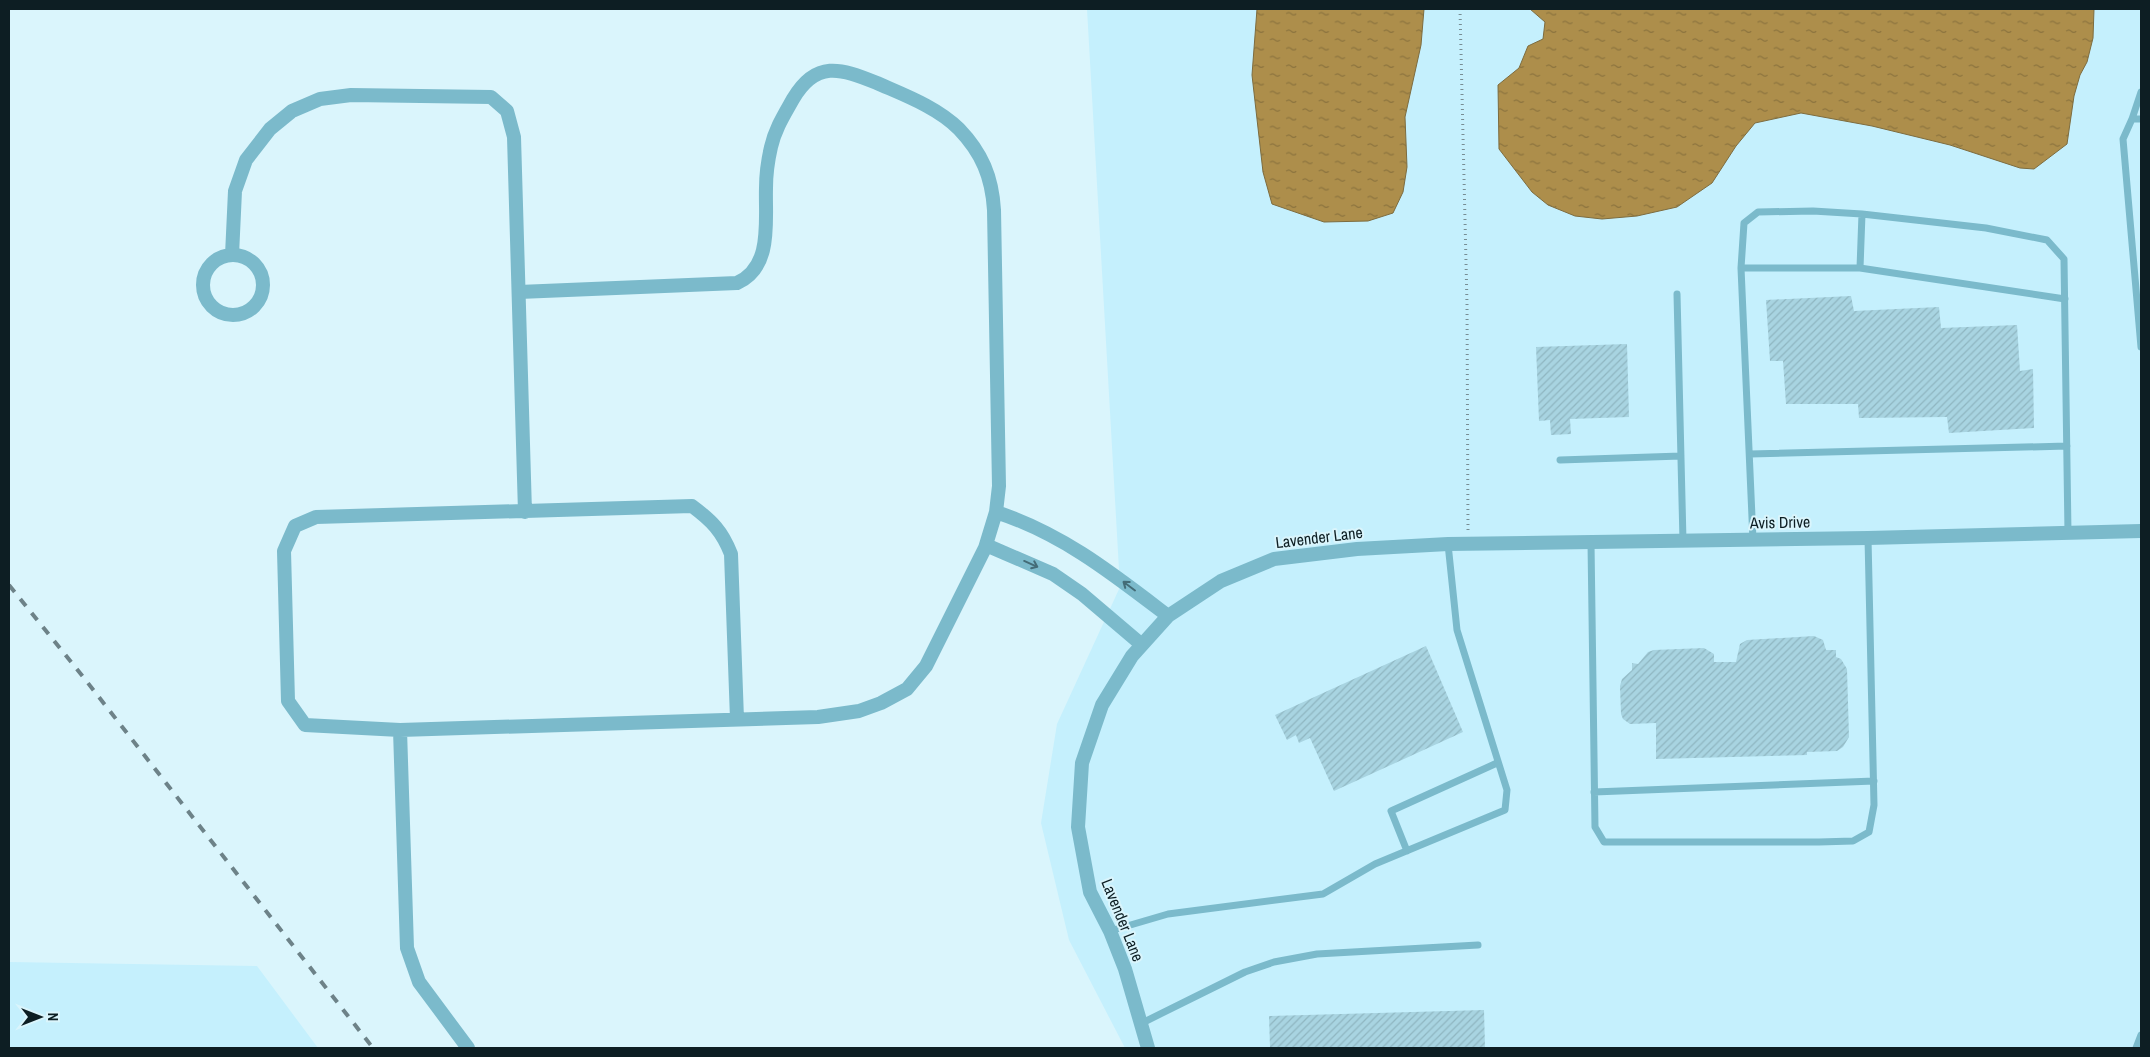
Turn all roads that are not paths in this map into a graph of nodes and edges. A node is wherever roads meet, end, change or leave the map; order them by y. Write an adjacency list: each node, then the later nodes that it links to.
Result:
1 (2141, 92): 2 (lane)
2 (2132, 119): 3 (lane); 11 (lane)
3 (2141, 119)
4 (1862, 214): 6 (lane); 7 (lane); 10 (lane)
5 (232, 255): 5 (street); 8 (street)
6 (1741, 268): 7 (lane); 13 (lane)
7 (1860, 268): 10 (lane)
8 (519, 292): 16 (street); 17 (street)
9 (1677, 294): 14 (lane)
10 (2065, 299): 12 (lane)
11 (2141, 347)
12 (2067, 446): 13 (lane); 19 (lane)
13 (1750, 454): 21 (lane)
14 (1681, 456): 15 (lane); 22 (lane)
15 (1560, 460)
16 (525, 512): 29 (street); 30 (street)
17 (996, 512): 25 (street); 27 (street, one-way to 17)
18 (2141, 531): 19 (street, Avis Drive)
19 (2068, 533): 20 (street, Avis Drive)
20 (1868, 538): 21 (street, Avis Drive); 32 (lane)
21 (1753, 540): 22 (street, Avis Drive)
22 (1683, 541): 23 (street, Avis Drive)
23 (1591, 542): 24 (street, Avis Drive); 33 (lane)
24 (1448, 544): 26 (street, Avis Drive); 31 (lane)
25 (986, 545): 28 (street, one-way to 28); 29 (street)
26 (1420, 546): 27 (street, Lavender Lane)
27 (1168, 616): 28 (street, Lavender Lane)
28 (1142, 645): 35 (street, Lavender Lane)
29 (737, 719): 30 (street)
30 (400, 730): 39 (street)
31 (1497, 763): 34 (lane); 34 (lane)
32 (1874, 781): 33 (lane); 33 (lane)
33 (1594, 792)
34 (1407, 851): 35 (lane)
35 (1110, 931): 37 (street, Lavender Lane)
36 (1478, 945): 37 (lane)
37 (1142, 1023): 40 (street, Lavender Lane)
38 (2141, 1035): 41 (lane)
39 (468, 1048)
40 (1148, 1048)
41 (2136, 1048)

